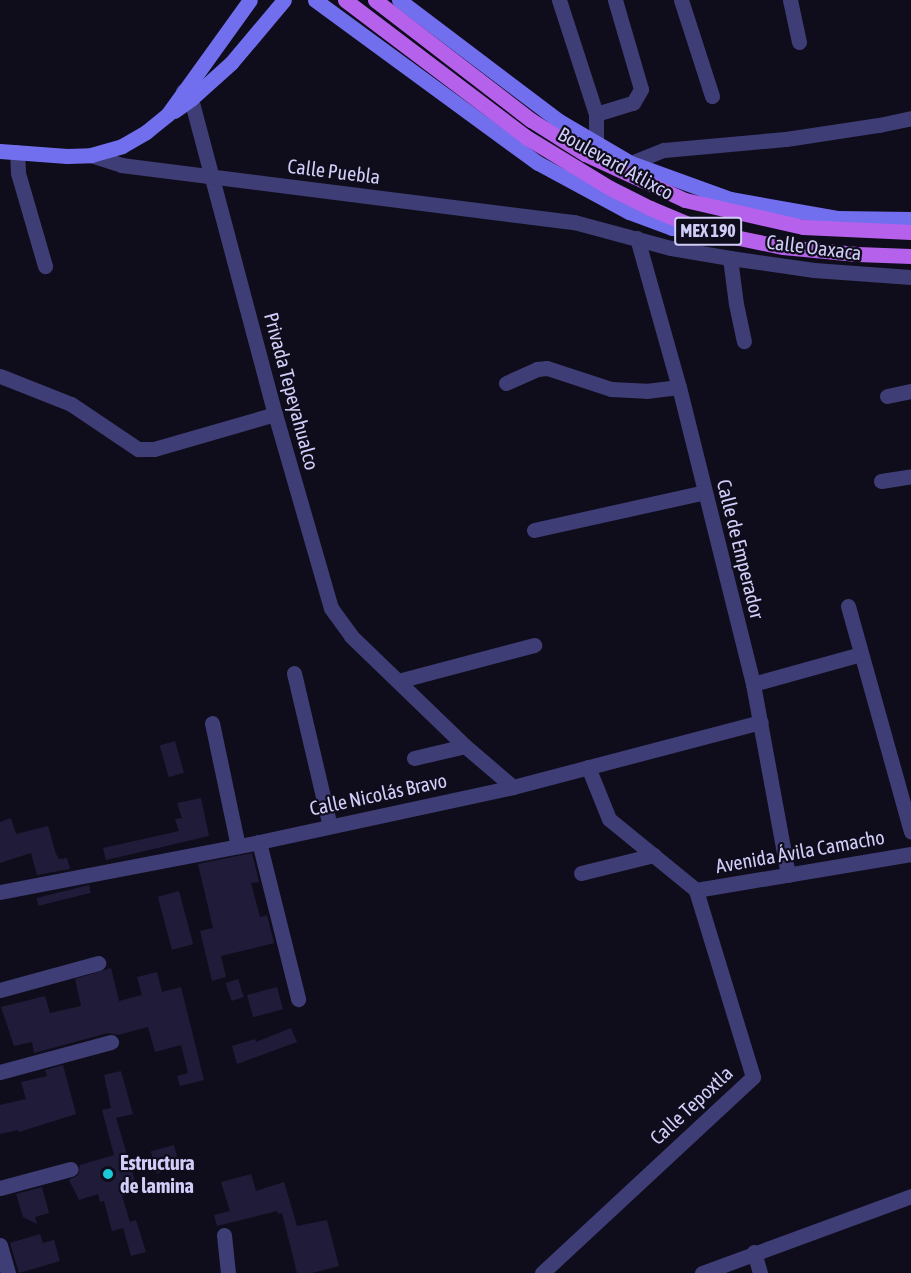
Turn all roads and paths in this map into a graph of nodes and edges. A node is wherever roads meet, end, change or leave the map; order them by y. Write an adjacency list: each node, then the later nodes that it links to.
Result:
1 (250, 0): 14 (main road)
2 (303, 0): 11 (main road)
3 (345, 0): 26 (main road, Boulevard Atlixco / MEX 190, bridge)
4 (374, 0): 12 (main road); 27 (main road, MEX 190)
5 (399, 0): 18 (main road)
6 (559, 0): 16 (street)
7 (615, 0): 16 (street)
8 (681, 0): 15 (street)
9 (790, 0): 13 (street)
10 (284, 3): 14 (main road)
11 (320, 3): 12 (main road)
12 (350, 26): 26 (main road)
13 (799, 42)
14 (187, 95): 21 (main road); 23 (street, Privada Tepeyahualco)
15 (712, 96)
16 (596, 114): 18 (street)
17 (911, 118): 22 (street)
18 (596, 143): 22 (main road)
19 (0, 151): 20 (main road)
20 (17, 152): 21 (main road); 31 (street)
21 (91, 155): 23 (street, Calle Puebla)
22 (631, 163): 24 (main road)
23 (213, 177): 25 (street, Calle Puebla); 39 (street, Privada Tepeyahualco)
24 (911, 219)
25 (574, 222): 28 (street, Calle Oaxaca)
26 (705, 231): 29 (main road, Boulevard Atlixco / MEX 190)
27 (911, 232)
28 (637, 238): 30 (street, Calle Oaxaca); 36 (street, Calle de Emperador)
29 (911, 256)
30 (730, 258): 32 (street, Calle Oaxaca); 33 (street)
31 (45, 266)
32 (911, 277)
33 (744, 341)
34 (0, 376): 39 (street)
35 (506, 383): 36 (street)
36 (679, 387): 42 (street, Calle de Emperador)
37 (911, 391): 38 (street)
38 (887, 396)
39 (275, 414): 48 (street, Privada Tepeyahualco)
40 (911, 477): 41 (street)
41 (881, 481)
42 (705, 492): 43 (street); 49 (street, Calle de Emperador)
43 (534, 530)
44 (848, 606): 46 (street)
45 (534, 645): 48 (street)
46 (861, 654): 49 (street); 57 (street)
47 (294, 673): 56 (street)
48 (398, 681): 52 (street, Privada Tepeyahualco)
49 (753, 684): 50 (street, Calle de Emperador)
50 (761, 722): 54 (street, Calle Nicolás Bravo); 63 (street, Calle de Emperador)
51 (212, 723): 59 (street)
52 (465, 746): 53 (street); 55 (street, Privada Tepeyahualco)
53 (414, 758)
54 (588, 768): 55 (street, Calle Nicolás Bravo); 61 (street)
55 (513, 787): 56 (street, Calle Nicolás Bravo)
56 (330, 826): 58 (street, Calle Nicolás Bravo)
57 (911, 831)
58 (259, 842): 59 (street, Calle Nicolás Bravo); 68 (street)
59 (238, 846): 65 (street, Calle Nicolás Bravo)
60 (911, 854): 63 (street, Avenida Ávila Camacho)
61 (654, 855): 62 (street); 64 (street)
62 (581, 873)
63 (788, 875): 64 (street, Avenida Ávila Camacho)
64 (696, 890): 79 (street, Calle Tepoxtla)
65 (0, 892)
66 (98, 963): 67 (street)
67 (0, 990)
68 (298, 999)
69 (111, 1042): 70 (street)
70 (0, 1072)
71 (71, 1168): 72 (street)
72 (0, 1188)
73 (911, 1196): 76 (street)
74 (224, 1235): 78 (street)
75 (0, 1245): 77 (street)
76 (754, 1252): 80 (street); 81 (street)
77 (8, 1273)
78 (228, 1273)
79 (542, 1273)
80 (702, 1273)
81 (760, 1273)

